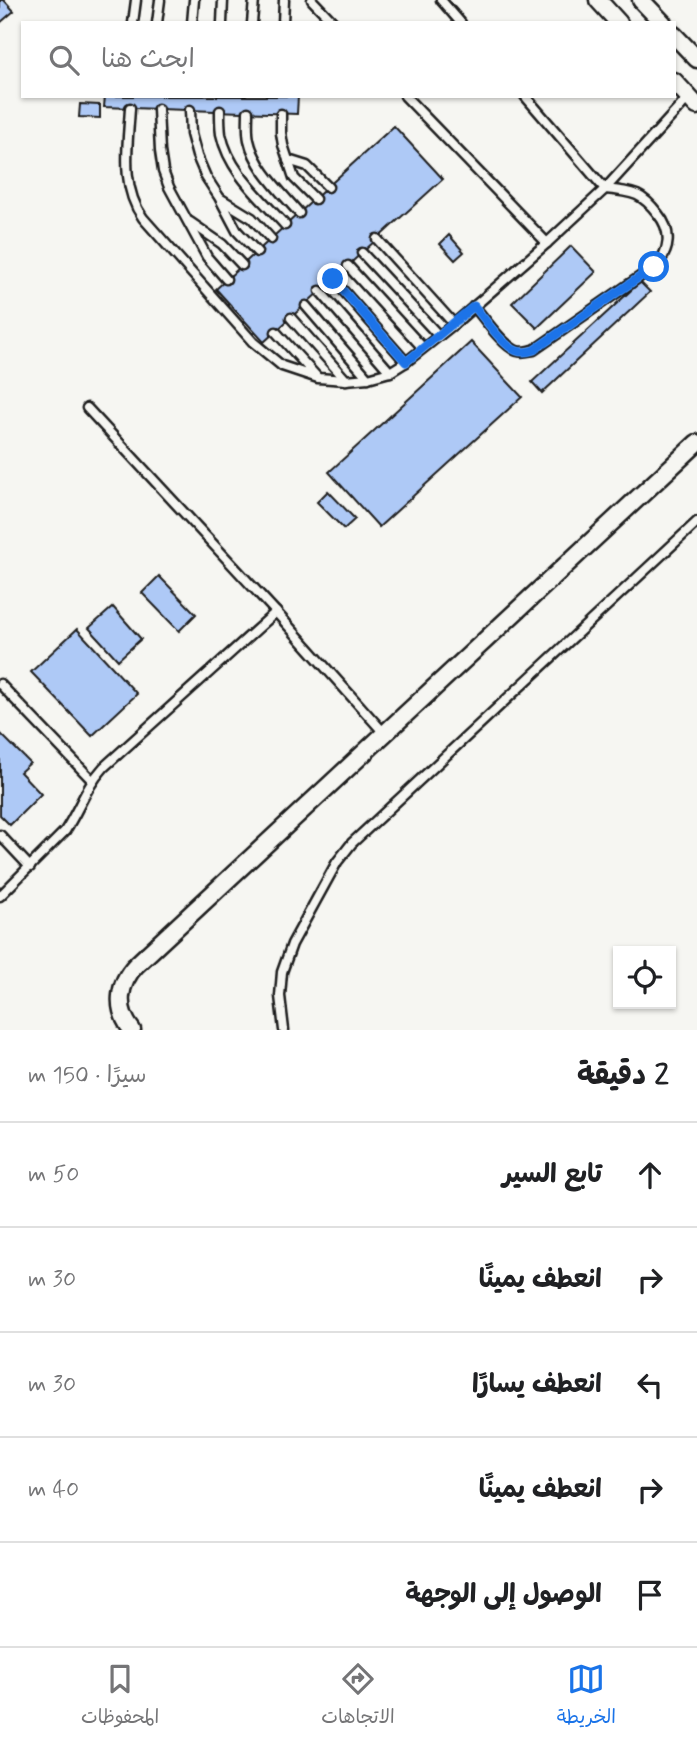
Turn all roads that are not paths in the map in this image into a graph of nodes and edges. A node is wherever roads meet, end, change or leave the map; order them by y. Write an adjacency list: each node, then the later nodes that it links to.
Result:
1 (136, 0): 11 (lane)
2 (160, 0): 12 (lane)
3 (194, 0): 13 (lane)
4 (223, 0): 14 (lane)
5 (254, 0): 15 (lane)
6 (284, 0): 16 (lane)
7 (312, 0): 17 (lane)
8 (441, 0): 18 (lane)
9 (598, 0): 19 (street)
10 (641, 0): 20 (street)
11 (133, 21)
12 (158, 21)
13 (192, 21)
14 (222, 21)
15 (252, 21)
16 (283, 21)
17 (332, 21)
18 (459, 21)
19 (617, 21)
20 (661, 21)
21 (676, 37): 22 (street)
22 (697, 59)
23 (676, 83): 26 (street)
24 (407, 98): 43 (lane)
25 (526, 98): 35 (lane)
26 (693, 102): 35 (lane)
27 (130, 108): 60 (lane)
28 (158, 109): 39 (lane)
29 (190, 110): 36 (lane)
30 (220, 111): 40 (lane)
31 (248, 112): 38 (lane)
32 (281, 114): 33 (lane)
33 (288, 160): 34 (lane); 37 (lane)
34 (328, 187)
35 (605, 189): 43 (lane); 52 (lane)
36 (219, 197): 41 (lane); 44 (lane)
37 (314, 199)
38 (299, 213)
39 (188, 220): 46 (lane); 48 (lane)
40 (285, 225)
41 (271, 239)
42 (377, 239): 54 (lane)
43 (547, 243): 52 (lane)
44 (257, 251)
45 (362, 253): 56 (lane)
46 (242, 265)
47 (348, 266): 57 (lane)
48 (226, 279)
49 (333, 279): 58 (lane)
50 (320, 291): 59 (lane)
51 (306, 306): 61 (lane)
52 (474, 306): 54 (lane)
53 (291, 318): 62 (lane)
54 (454, 324): 56 (lane)
55 (276, 332): 60 (lane)
56 (439, 336): 57 (lane)
57 (423, 348): 58 (lane)
58 (406, 362): 59 (lane)
59 (390, 372): 61 (lane)
60 (318, 378): 62 (lane)
61 (368, 378): 62 (lane)
62 (346, 380)
63 (87, 408): 66 (lane)
64 (697, 443): 68 (street)
65 (697, 522): 74 (lane)
66 (276, 612): 68 (lane); 69 (lane)
67 (0, 684): 69 (lane)
68 (385, 734): 73 (street)
69 (92, 780): 71 (lane)
70 (0, 835): 71 (lane)
71 (30, 867): 72 (lane)
72 (0, 896)
73 (132, 1030)
74 (284, 1030)

